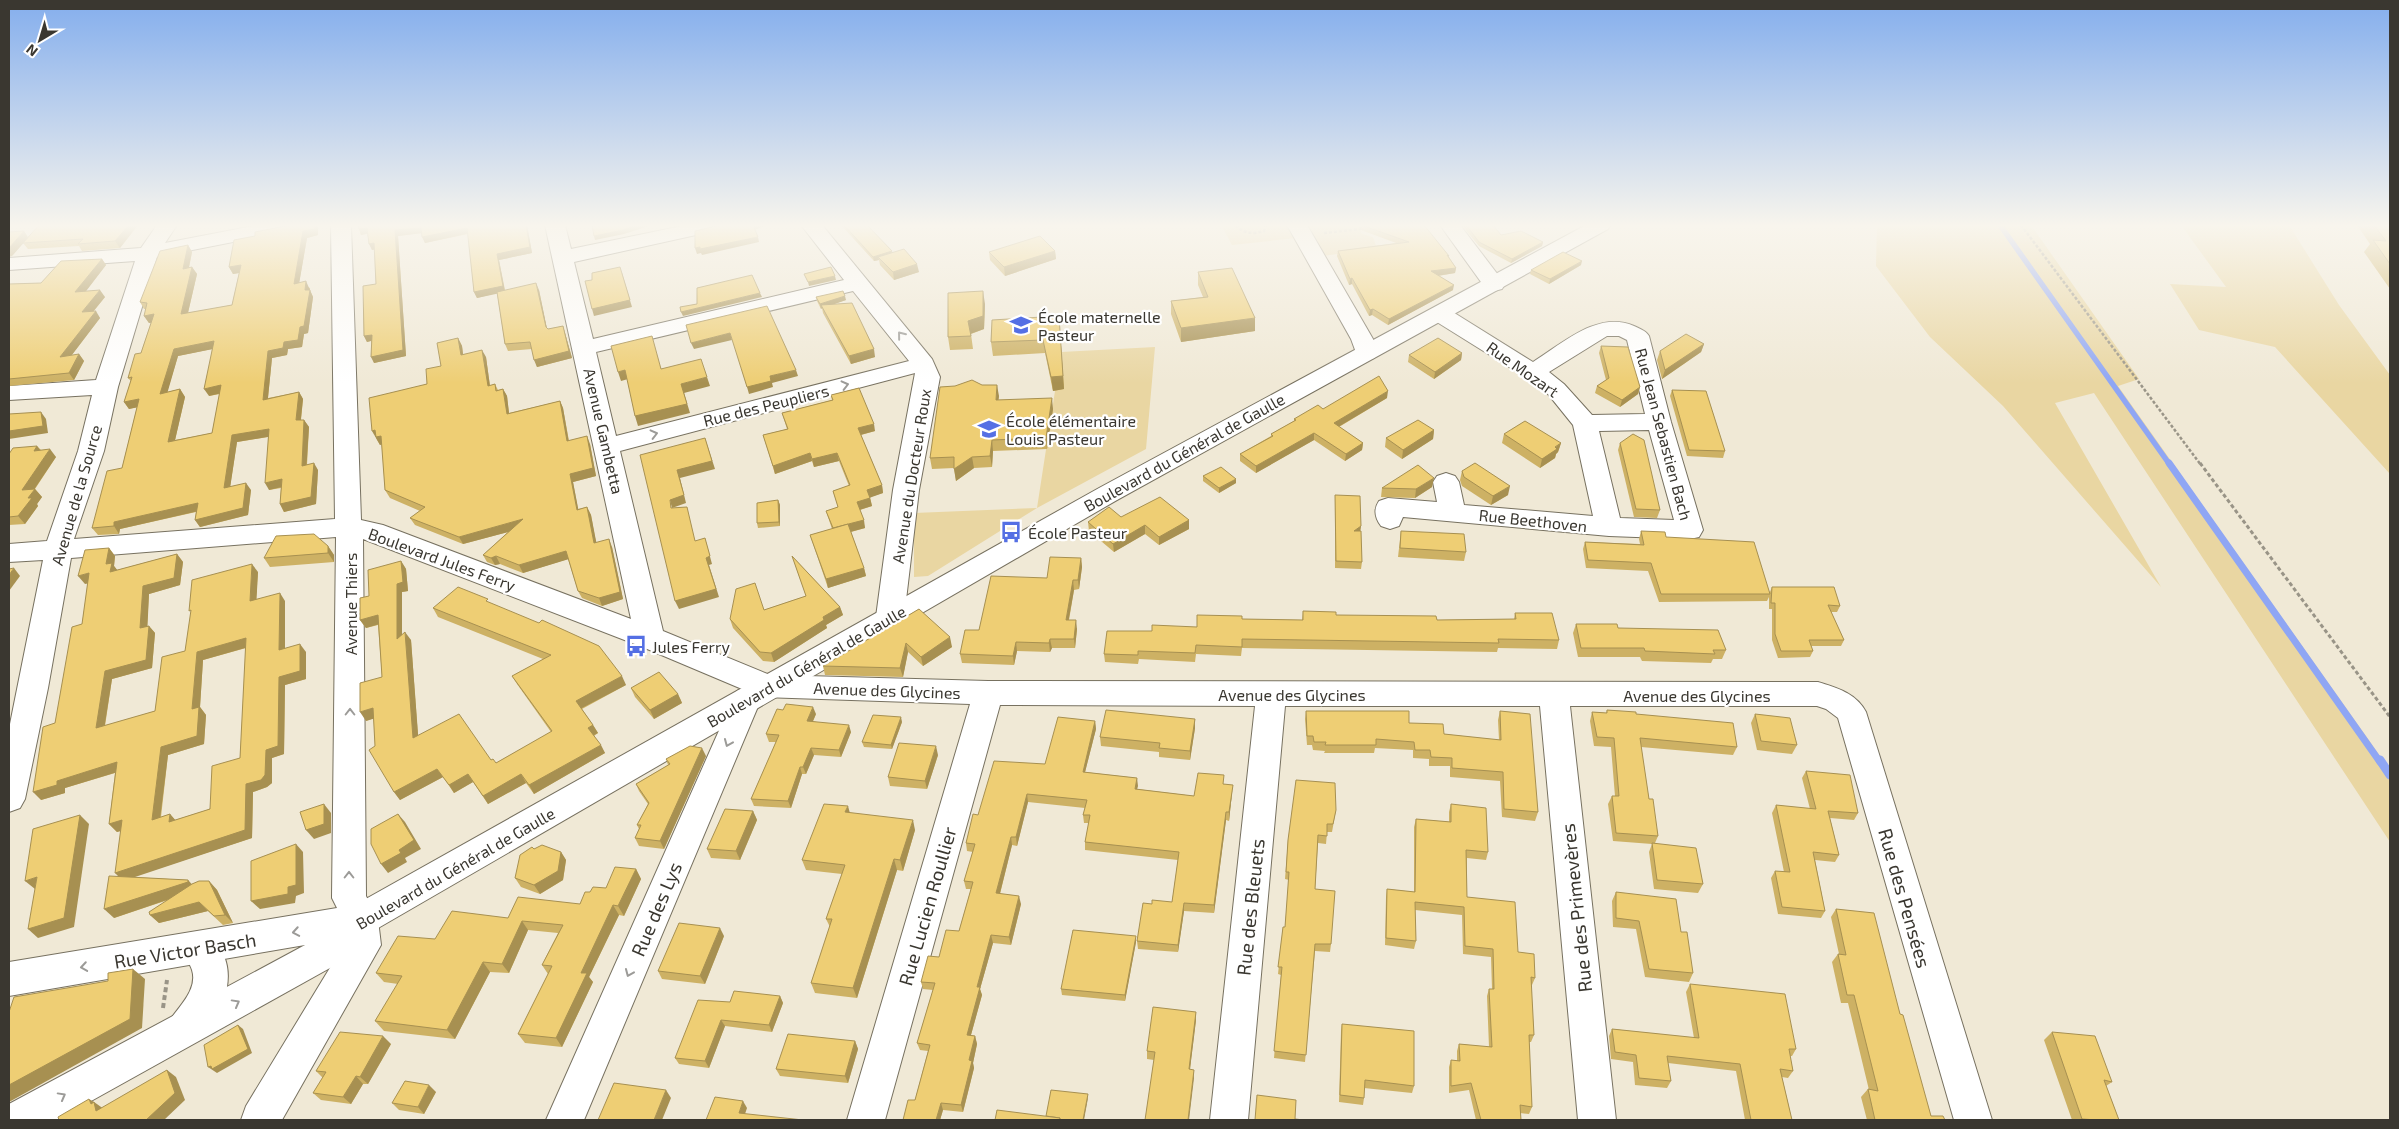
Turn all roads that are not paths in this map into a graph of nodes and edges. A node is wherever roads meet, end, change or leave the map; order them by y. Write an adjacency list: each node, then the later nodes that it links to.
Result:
1 (140, 278): 15 (street, Avenue de la Source)
2 (342, 278): 23 (street, Avenue Thiers)
3 (566, 278): 11 (street, Avenue Gambetta)
4 (855, 278): 8 (street)
5 (1327, 278): 12 (street)
6 (1489, 278): 9 (street)
7 (1505, 278): 9 (street, Boulevard du Général de Gaulle)
8 (859, 282): 11 (street); 13 (street, one-way to 8)
9 (1494, 284): 10 (street, Boulevard du Général de Gaulle)
10 (1440, 314): 12 (street, Boulevard du Général de Gaulle); 14 (street, Rue Mozart)
11 (585, 348): 19 (street, Avenue Gambetta)
12 (1366, 353): 28 (street, Boulevard du Général de Gaulle)
13 (924, 364): 19 (street, Rue des Peupliers, one-way to 13); 28 (street, Avenue du Docteur Roux)
14 (1533, 372): 17 (street, Rue Jean Sebastien Bach); 18 (street, Rue Mozart)
15 (106, 387): 16 (street); 26 (street, Avenue de la Source)
16 (9, 393)
17 (1659, 422): 18 (street); 25 (street, Rue Jean Sebastien Bach)
18 (1585, 423): 24 (street, Rue Mozart)
19 (607, 446): 29 (street, Avenue Gambetta)
20 (1446, 482): 21 (street)
21 (1452, 512): 22 (street, Rue Beethoven); 24 (street, Rue Beethoven)
22 (1390, 520)
23 (348, 527): 26 (street, Boulevard Jules Ferry); 29 (street, Boulevard Jules Ferry); 37 (street, Avenue Thiers, one-way to 23)
24 (1609, 527): 25 (street, Rue Beethoven)
25 (1690, 530)
26 (58, 550): 27 (street, Boulevard Jules Ferry); 35 (street, Avenue de la Source)
27 (9, 553)
28 (890, 617): 31 (street, Boulevard du Général de Gaulle)
29 (650, 638): 31 (street, Boulevard Jules Ferry)
30 (988, 692): 31 (street, Avenue des Glycines); 32 (street, Avenue des Glycines); 44 (street, Rue Lucien Roullier)
31 (758, 693): 37 (street, Boulevard du Général de Gaulle); 43 (street, Rue des Lys, one-way to 43)
32 (1271, 694): 34 (street, Avenue des Glycines); 45 (street, Rue des Bleuets)
33 (1818, 694): 34 (street, Avenue des Glycines); 47 (street, Rue des Pensées)
34 (1554, 696): 46 (street, Rue des Primevères)
35 (15, 749): 36 (street, Avenue de la Source)
36 (9, 800)
37 (361, 920): 38 (street, Rue Victor Basch, one-way to 38); 40 (street, Boulevard du Général de Gaulle, one-way to 37); 42 (street)
38 (186, 950): 39 (street, Rue Victor Basch, one-way to 39); 40 (street)
39 (9, 979)
40 (176, 1033): 41 (street, Boulevard du Général de Gaulle, one-way to 40)
41 (19, 1120)
42 (260, 1120)
43 (566, 1120)
44 (866, 1120)
45 (1229, 1120)
46 (1597, 1120)
47 (1972, 1120)

